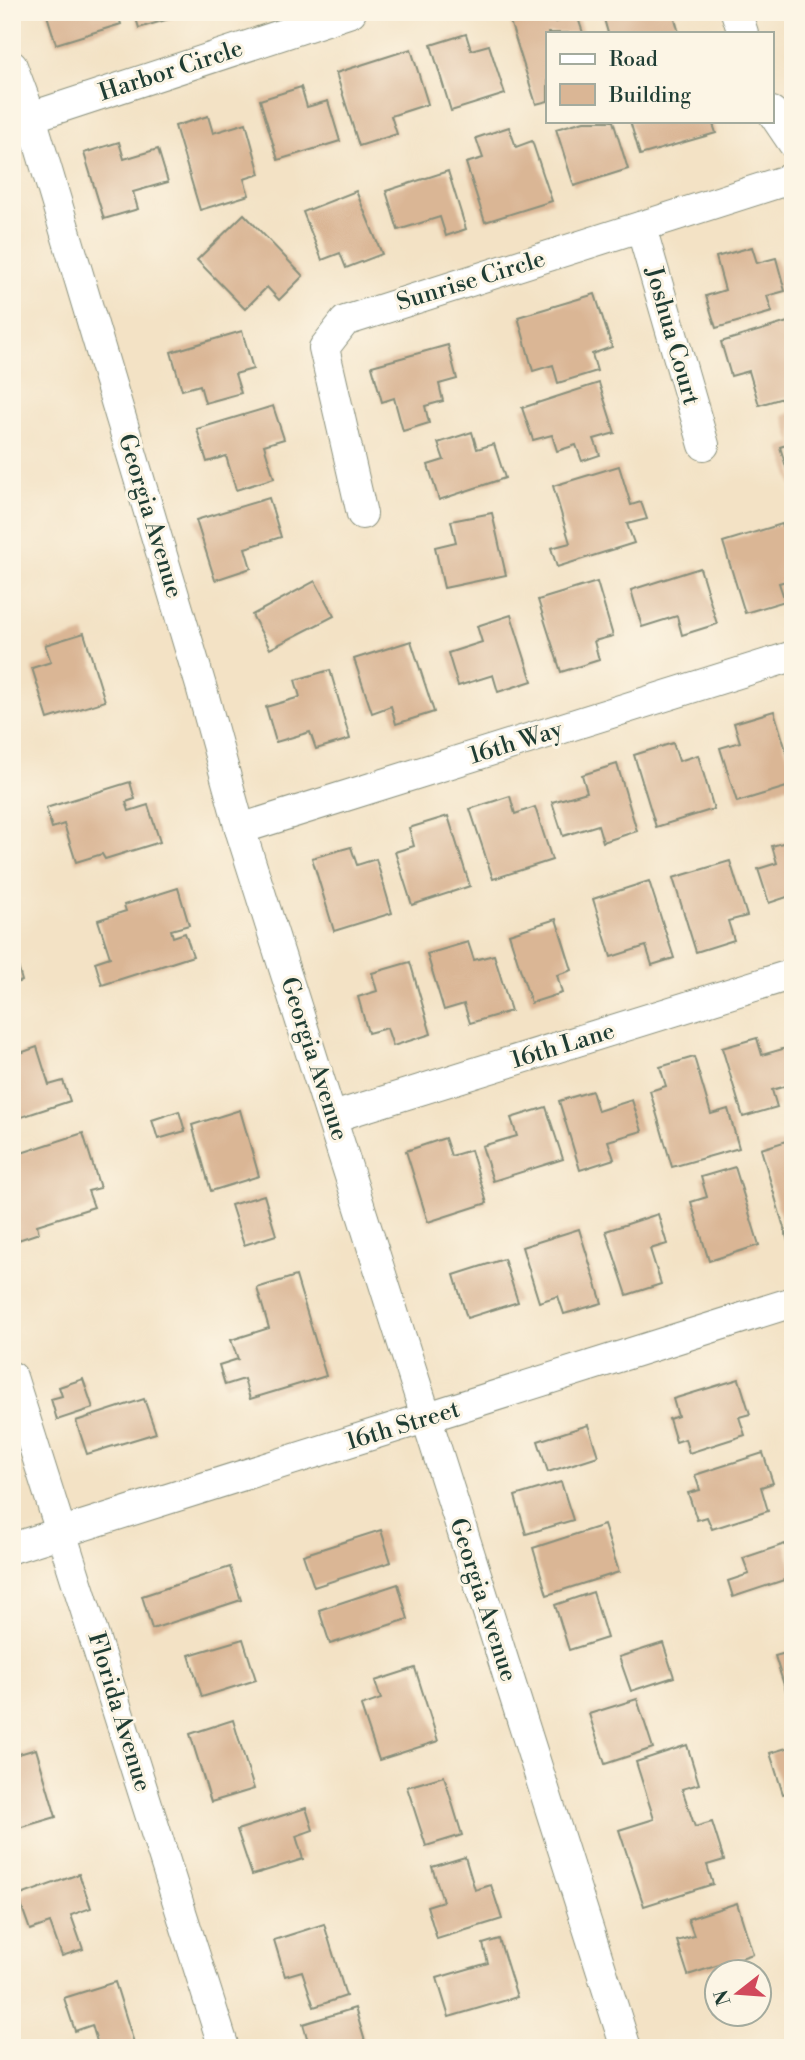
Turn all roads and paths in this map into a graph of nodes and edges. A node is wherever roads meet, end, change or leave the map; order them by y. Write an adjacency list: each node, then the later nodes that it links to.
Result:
1 (351, 12): 6 (street, Harbor Circle)
2 (736, 12): 3 (street)
3 (743, 32)
4 (12, 66): 6 (street, Georgia Avenue)
5 (774, 115): 7 (street)
6 (31, 117): 13 (street, Georgia Avenue)
7 (793, 143)
8 (793, 178): 9 (street, Sunrise Circle)
9 (641, 227): 10 (street, Joshua Court); 11 (street, Sunrise Circle)
10 (704, 445)
11 (362, 514)
12 (793, 656): 13 (street, 16th Way)
13 (240, 829): 15 (street, Georgia Avenue)
14 (793, 974): 15 (street, 16th Lane)
15 (333, 1117): 18 (street, Georgia Avenue)
16 (793, 1303): 18 (street, 16th Street)
17 (12, 1377): 19 (street, Florida Avenue)
18 (425, 1419): 19 (street, 16th Street); 22 (street, Georgia Avenue)
19 (62, 1532): 20 (street, 16th Street); 21 (street, Florida Avenue)
20 (12, 1548)
21 (224, 2048)
22 (626, 2048)

